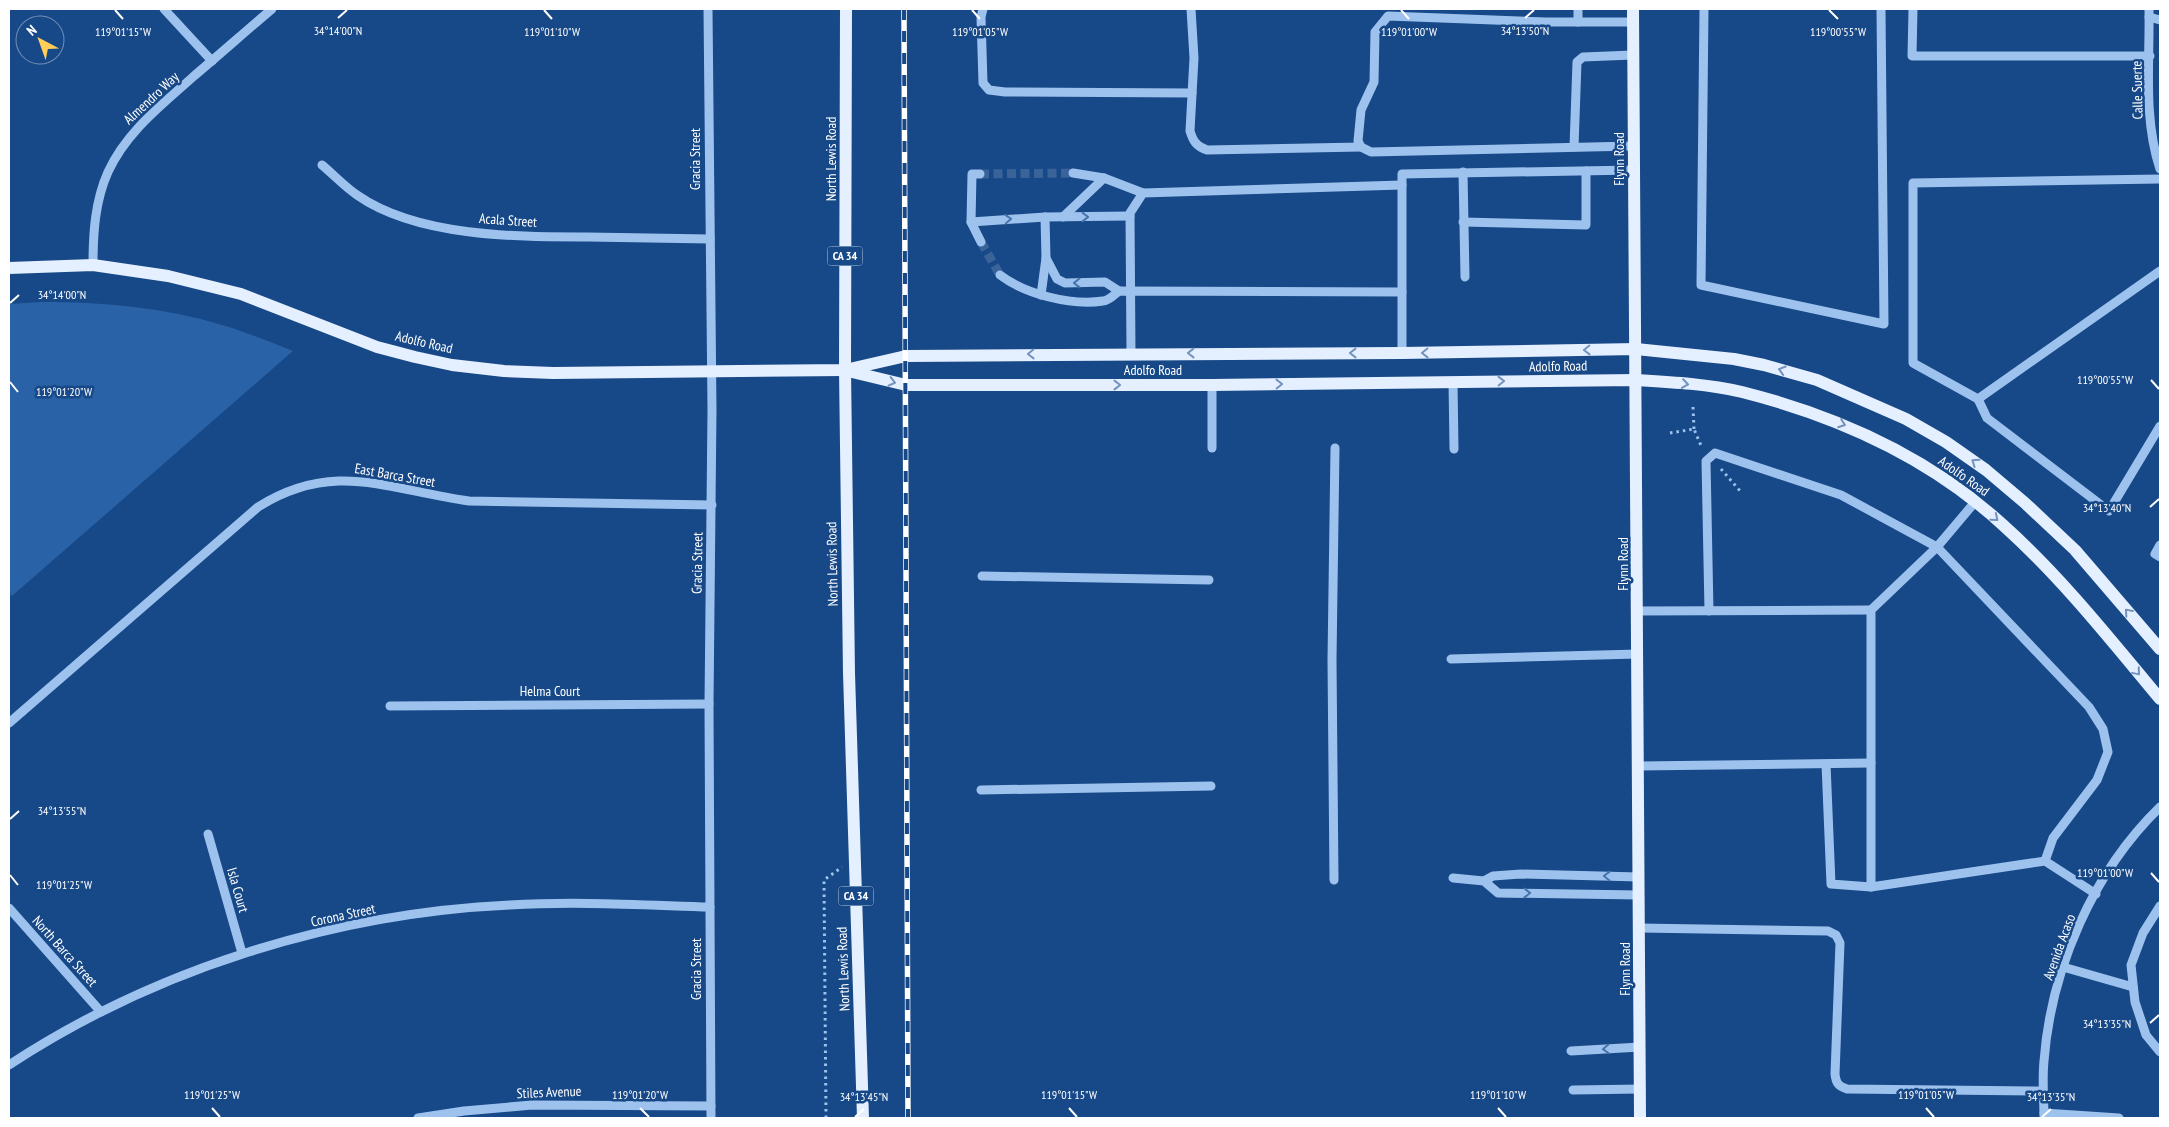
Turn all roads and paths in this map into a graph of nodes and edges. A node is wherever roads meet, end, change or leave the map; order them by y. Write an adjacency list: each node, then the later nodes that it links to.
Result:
1 (164, 9): 18 (street)
2 (272, 9): 18 (street, Almendro Way)
3 (708, 9): 39 (street, Gracia Street)
4 (846, 9): 54 (main road, North Lewis Road / CA 34)
5 (983, 9): 19 (street)
6 (1191, 9): 19 (street)
7 (1578, 9): 14 (street)
8 (1633, 9): 15 (main road, Flynn Road)
9 (1704, 9): 10 (street)
10 (1880, 9)
11 (1913, 9): 17 (street)
12 (2149, 13): 13 (street); 17 (street, Calle Suerte)
13 (2160, 20)
14 (1578, 22): 15 (street); 21 (street)
15 (1633, 22): 16 (main road, Flynn Road)
16 (1633, 55): 20 (main road, Flynn Road); 22 (street)
17 (2150, 56): 24 (street, Calle Suerte)
18 (212, 62): 42 (street, Almendro Way)
19 (1192, 93): 21 (street)
20 (1634, 146): 22 (street); 25 (main road, Flynn Road)
21 (1361, 147): 22 (street)
22 (1574, 147)
23 (322, 165): 39 (street, Acala Street)
24 (2160, 169)
25 (1634, 170): 26 (street); 51 (main road, Flynn Road)
26 (1586, 171): 27 (street); 38 (street)
27 (1463, 172): 32 (street); 38 (street)
28 (980, 174): 37 (street)
29 (1073, 174): 30 (street)
30 (1104, 178): 33 (street); 36 (street)
31 (2160, 179): 59 (street)
32 (1402, 185): 33 (street); 49 (street)
33 (1143, 194): 34 (street)
34 (1130, 216): 36 (street, one-way to 34); 48 (street)
35 (1045, 217): 36 (street); 37 (street, one-way to 35); 41 (street)
36 (1063, 217)
37 (971, 222): 40 (street)
38 (1463, 222): 46 (street)
39 (710, 239): 55 (street, Gracia Street)
40 (981, 242)
41 (1046, 258): 47 (street, one-way to 41); 50 (street)
42 (93, 265): 43 (main road, Adolfo Road); 55 (main road, Adolfo Road)
43 (9, 268)
44 (2160, 271): 59 (street)
45 (1000, 275): 50 (street)
46 (1465, 278)
47 (1119, 291): 48 (street); 50 (street)
48 (1130, 291): 49 (street); 52 (street)
49 (1402, 292): 53 (street)
50 (1041, 295)
51 (1636, 349): 53 (main road, Adolfo Road, one-way to 53); 56 (main road, Flynn Road); 76 (main road, Adolfo Road, one-way to 51)
52 (1131, 353): 53 (main road, Adolfo Road, one-way to 52); 54 (main road, Adolfo Road, one-way to 54)
53 (1402, 353)
54 (845, 370): 55 (main road, Adolfo Road); 58 (main road, Adolfo Road, one-way to 58); 90 (main road, North Lewis Road / CA 34)
55 (711, 371): 67 (street, Gracia Street)
56 (1637, 380): 57 (main road, Adolfo Road, one-way to 56); 66 (main road, Adolfo Road, one-way to 66); 74 (main road, Flynn Road)
57 (1453, 382): 58 (main road, Adolfo Road, one-way to 57); 65 (street)
58 (1212, 385): 63 (street)
59 (1978, 399): 61 (street)
60 (1693, 407): 62 (path)
61 (2160, 426)
62 (1694, 429)
63 (1212, 448)
64 (1335, 448): 94 (street)
65 (1454, 449)
66 (1975, 502): 69 (street); 79 (main road, Adolfo Road, one-way to 79)
67 (712, 505): 80 (street, Gracia Street); 82 (street, East Barca Street)
68 (2160, 545): 70 (street)
69 (1937, 547): 73 (street); 75 (street); 91 (street)
70 (2160, 557)
71 (982, 576): 72 (street)
72 (1209, 580)
73 (1871, 610): 75 (street); 83 (street)
74 (1638, 611): 75 (street); 77 (main road, Flynn Road)
75 (1709, 611)
76 (2160, 649)
77 (1638, 654): 78 (street); 85 (main road, Flynn Road)
78 (1451, 659)
79 (2160, 699)
80 (709, 704): 81 (street, Helma Court); 100 (street, Gracia Street)
81 (390, 706)
82 (9, 723)
83 (1871, 763): 84 (street); 96 (street)
84 (1826, 764): 85 (street); 96 (street)
85 (1639, 766): 92 (main road, Flynn Road)
86 (1210, 786): 87 (street)
87 (981, 790)
88 (2160, 807): 97 (street, Avenida Acaso)
89 (208, 834): 103 (street, Isla Court)
90 (855, 858): 118 (path); 119 (main road, North Lewis Road / CA 34)
91 (2046, 861): 96 (street); 97 (street)
92 (1639, 877): 95 (street, one-way to 95); 98 (main road, Flynn Road)
93 (1454, 878): 95 (street)
94 (1334, 880)
95 (1484, 881): 98 (street, one-way to 98)
96 (1871, 887)
97 (2096, 894): 104 (street, Avenida Acaso)
98 (1639, 896): 102 (main road, Flynn Road)
99 (2160, 906): 105 (street)
100 (710, 907): 103 (street, Corona Street); 114 (street, Gracia Street)
101 (9, 908): 106 (street, North Barca Street)
102 (1640, 928): 107 (main road, Flynn Road); 113 (street)
103 (242, 953): 106 (street, Corona Street)
104 (2064, 967): 105 (street); 113 (street, Avenida Acaso)
105 (2134, 987): 109 (street)
106 (101, 1012): 110 (street, Corona Street)
107 (1640, 1047): 108 (street, one-way to 108); 111 (main road, Flynn Road)
108 (1571, 1051)
109 (2160, 1052)
110 (9, 1065)
111 (1641, 1089): 112 (street); 120 (main road, Flynn Road)
112 (1572, 1090)
113 (2044, 1091): 115 (street, Avenida Acaso)
114 (711, 1106): 116 (street, Stiles Avenue); 117 (street, Gracia Street)
115 (2044, 1116): 121 (street)
116 (418, 1118)
117 (711, 1118)
118 (826, 1118)
119 (863, 1118)
120 (1640, 1118)
121 (2119, 1118)

